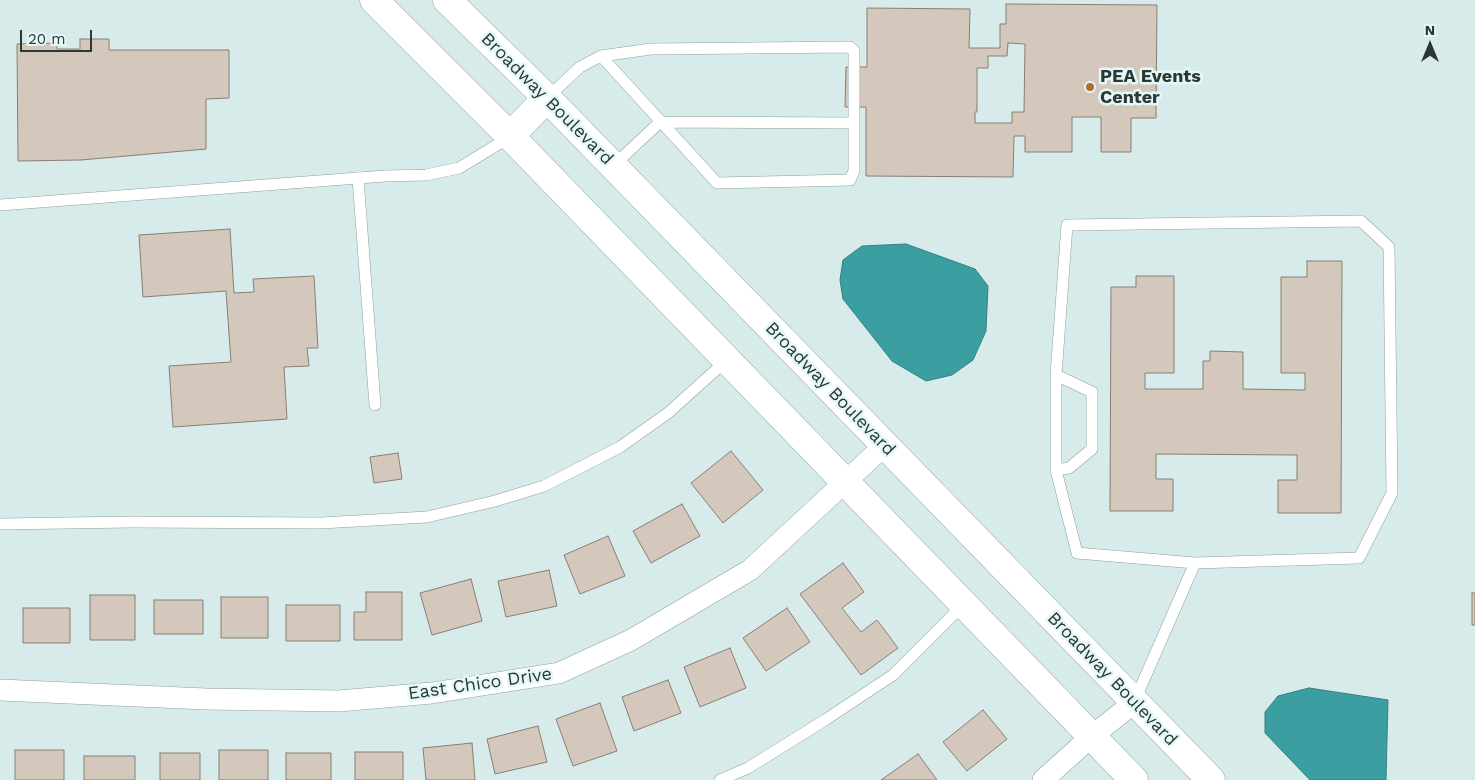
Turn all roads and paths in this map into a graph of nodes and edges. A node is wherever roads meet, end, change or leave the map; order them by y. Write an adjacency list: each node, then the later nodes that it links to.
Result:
1 (374, 0): 7 (main road)
2 (447, 0): 4 (main road, Broadway Boulevard)
3 (601, 56): 4 (lane); 5 (lane); 6 (lane)
4 (547, 98): 7 (main road); 8 (main road, Broadway Boulevard)
5 (660, 122): 6 (lane); 6 (lane); 8 (lane)
6 (854, 123)
7 (510, 136): 9 (lane); 11 (main road)
8 (613, 166): 14 (main road, Broadway Boulevard)
9 (358, 178): 10 (lane); 13 (lane)
10 (0, 205)
11 (728, 360): 16 (main road); 17 (lane)
12 (1056, 375): 15 (lane); 15 (lane); 18 (lane)
13 (375, 405)
14 (885, 445): 16 (street, East Chico Drive); 21 (main road, Broadway Boulevard)
15 (1056, 470): 18 (lane)
16 (845, 482): 19 (main road); 20 (street, East Chico Drive)
17 (0, 524)
18 (1195, 563): 21 (lane)
19 (964, 604): 22 (main road); 23 (lane)
20 (0, 690)
21 (1134, 702): 22 (street); 26 (main road, Broadway Boulevard)
22 (1092, 736): 24 (street); 25 (main road)
23 (720, 780)
24 (1043, 780)
25 (1134, 780)
26 (1210, 780)

